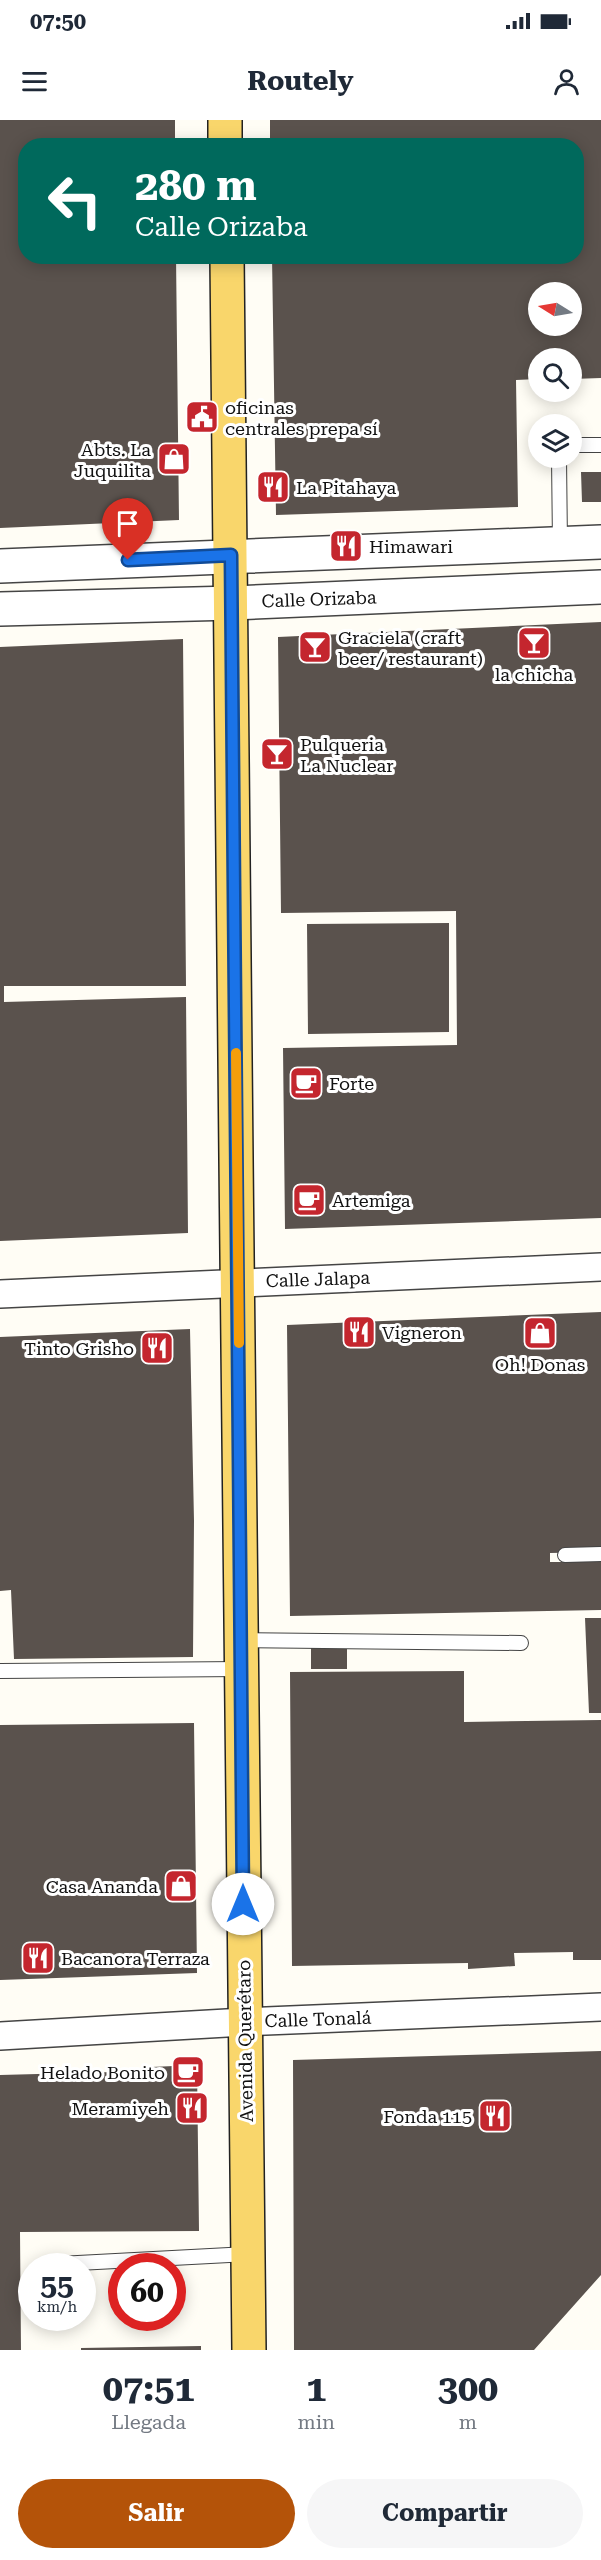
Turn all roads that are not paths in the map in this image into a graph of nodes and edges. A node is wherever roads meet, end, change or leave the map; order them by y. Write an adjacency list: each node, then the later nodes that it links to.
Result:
1 (225, 120): 2 (main road)
2 (225, 138)
3 (227, 264): 9 (main road, Avenida Querétaro)
4 (582, 445): 5 (lane)
5 (601, 445)
6 (559, 468): 8 (lane)
7 (601, 542): 8 (street)
8 (560, 544): 9 (street)
9 (231, 555): 10 (street); 12 (main road, Avenida Querétaro)
10 (0, 566)
11 (601, 587): 12 (street, Calle Orizaba)
12 (233, 603): 13 (street, Calle Orizaba); 15 (main road, Avenida Querétaro)
13 (0, 609)
14 (601, 1267): 15 (street, Calle Jalapa)
15 (238, 1282): 16 (street, Calle Jalapa); 20 (main road, Avenida Querétaro)
16 (0, 1294)
17 (601, 1554): 18 (lane)
18 (565, 1555)
19 (520, 1643): 20 (lane)
20 (241, 1654): 21 (lane); 23 (main road, Avenida Querétaro)
21 (0, 1671)
22 (601, 2007): 23 (street, Calle Tonalá)
23 (244, 2022): 24 (street, Calle Tonalá); 25 (main road, Avenida Querétaro)
24 (0, 2036)
25 (248, 2254): 26 (lane); 27 (main road, Avenida Querétaro)
26 (96, 2262)
27 (249, 2350)

